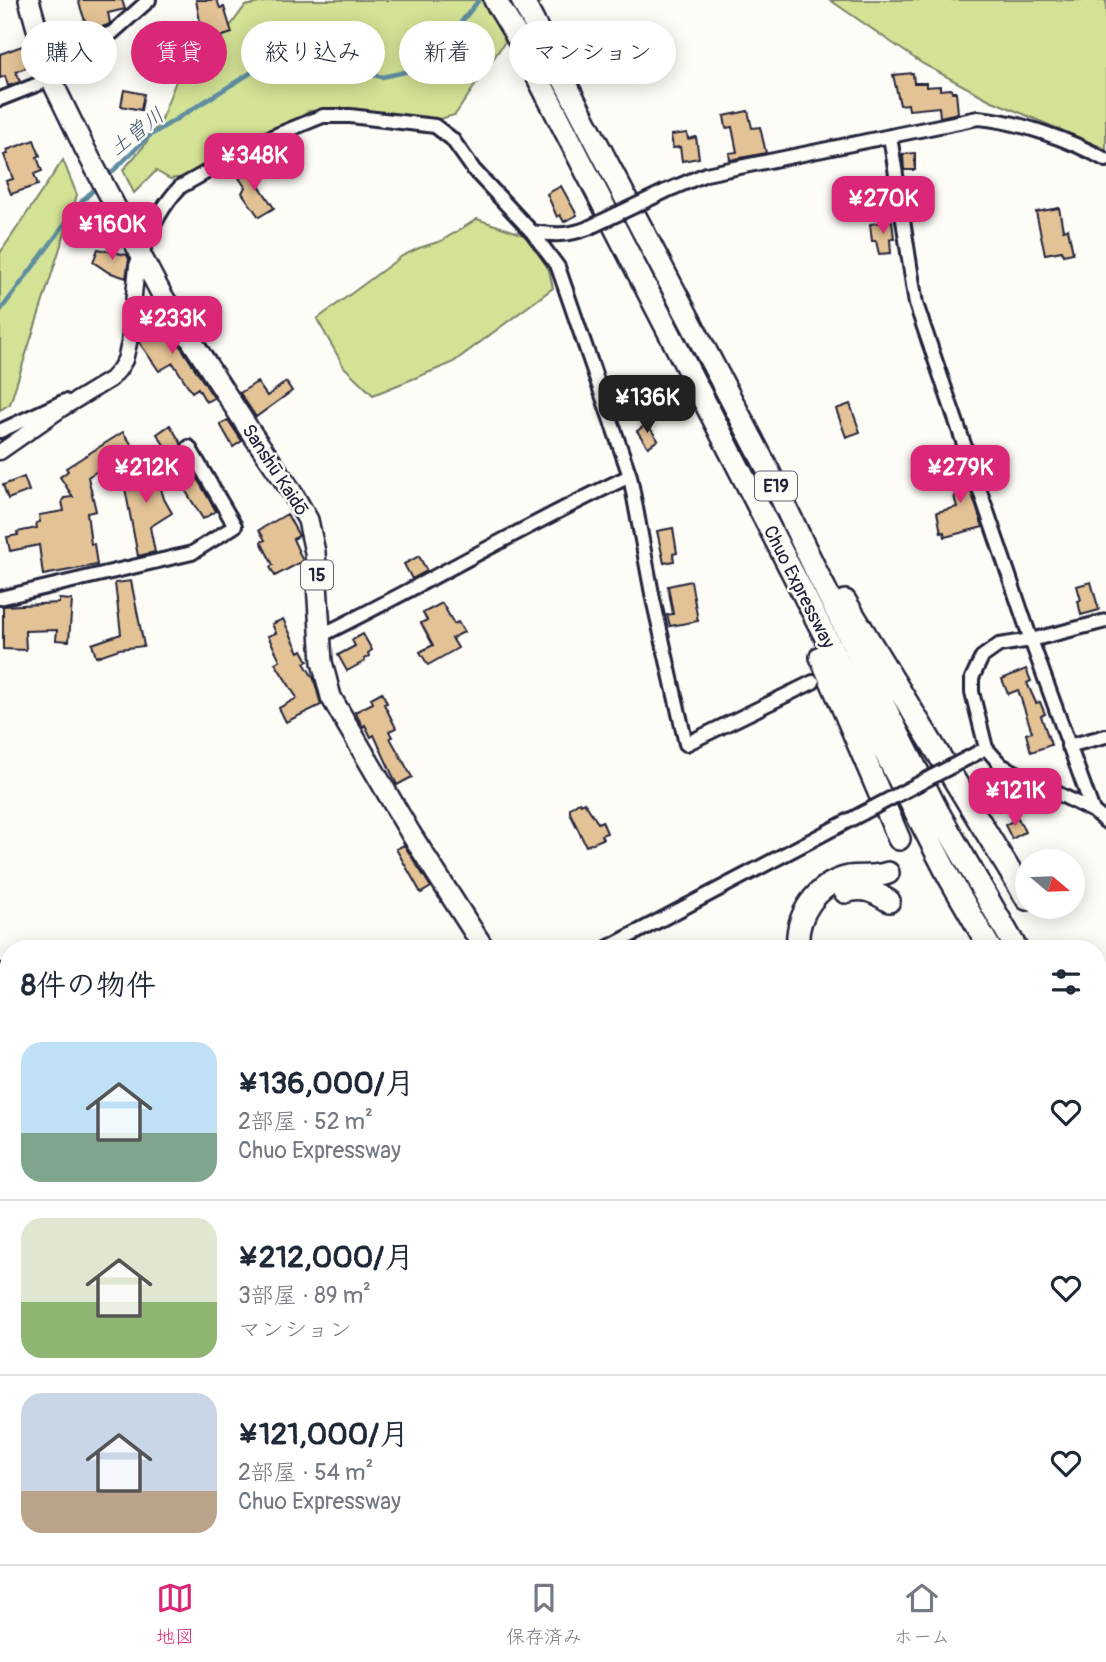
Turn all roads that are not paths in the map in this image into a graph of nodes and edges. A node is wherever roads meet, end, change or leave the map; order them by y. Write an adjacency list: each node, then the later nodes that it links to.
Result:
1 (29, 0): 5 (main road, Sanshū Kaidō / 15)
2 (149, 0): 6 (street)
3 (495, 0): 20 (highway, Chuo Expressway / E19)
4 (522, 0): 18 (highway, Chuo Expressway / E19)
5 (35, 21)
6 (117, 29)
7 (38, 84): 9 (street)
8 (53, 84): 13 (main road, Sanshū Kaidō / 15)
9 (0, 99)
10 (890, 136): 11 (street); 12 (street, bridge); 24 (street)
11 (1106, 160)
12 (532, 232): 13 (street); 19 (street)
13 (142, 254): 14 (street); 23 (main road, Sanshū Kaidō / 15)
14 (104, 384): 15 (street); 17 (street)
15 (0, 430)
16 (189, 447): 21 (street)
17 (0, 452)
18 (768, 470): 33 (highway); 40 (highway, Chuo Expressway / E19)
19 (630, 476): 23 (street); 25 (street)
20 (757, 503): 31 (highway); 39 (highway, Chuo Expressway / E19)
21 (0, 598)
22 (1106, 621): 24 (street)
23 (320, 636): 35 (main road, Sanshū Kaidō / 15)
24 (1031, 640): 27 (street); 28 (street)
25 (813, 682)
26 (1106, 736): 27 (street)
27 (1068, 746): 29 (street)
28 (983, 750): 29 (street); 36 (street, bridge)
29 (1093, 811): 30 (street)
30 (1106, 822)
31 (899, 839)
32 (888, 873): 37 (highway)
33 (1015, 880)
34 (889, 901): 38 (highway)
35 (479, 940)
36 (622, 940)
37 (799, 940)
38 (811, 940)
39 (985, 940)
40 (1011, 940)

